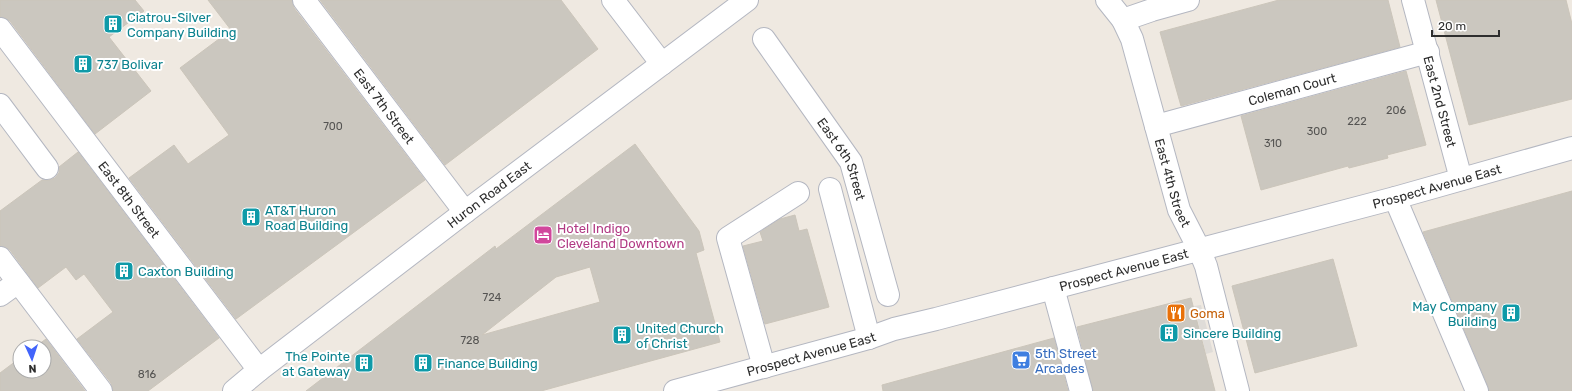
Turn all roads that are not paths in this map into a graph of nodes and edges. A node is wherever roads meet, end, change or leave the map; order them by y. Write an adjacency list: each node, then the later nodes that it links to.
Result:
1 (304, 0): 20 (street, East 7th Street)
2 (613, 0): 11 (street)
3 (747, 0): 11 (street, Huron Road East)
4 (1107, 0): 7 (street, East 4th Street)
5 (1188, 0): 7 (street)
6 (1414, 0): 10 (street, East 2nd Street)
7 (1122, 20): 13 (street, East 4th Street)
8 (0, 29): 29 (street, East 8th Street)
9 (764, 39): 26 (street, East 6th Street)
10 (1428, 52): 13 (street, Coleman Court); 16 (street, East 2nd Street)
11 (662, 64): 20 (street, Huron Road East)
12 (0, 105): 15 (street)
13 (1156, 126): 21 (street, East 4th Street)
14 (1572, 148): 16 (street, Prospect Avenue East)
15 (47, 168)
16 (1462, 179): 19 (street, Prospect Avenue East)
17 (830, 189): 27 (street)
18 (798, 193): 28 (street)
19 (1395, 198): 21 (street, Prospect Avenue East); 35 (street)
20 (465, 212): 29 (street, Huron Road East)
21 (1199, 249): 24 (street, Prospect Avenue East); 34 (street, East 4th Street)
22 (0, 258): 23 (street)
23 (18, 282): 25 (street); 30 (street)
24 (1053, 288): 27 (street, Prospect Avenue East); 33 (street)
25 (0, 295)
26 (888, 295)
27 (868, 338): 28 (street, Prospect Avenue East)
28 (764, 367): 32 (street, Prospect Avenue East)
29 (258, 370): 31 (street, Huron Road East)
30 (101, 391)
31 (234, 391)
32 (675, 391)
33 (1080, 391)
34 (1238, 391)
35 (1477, 391)

